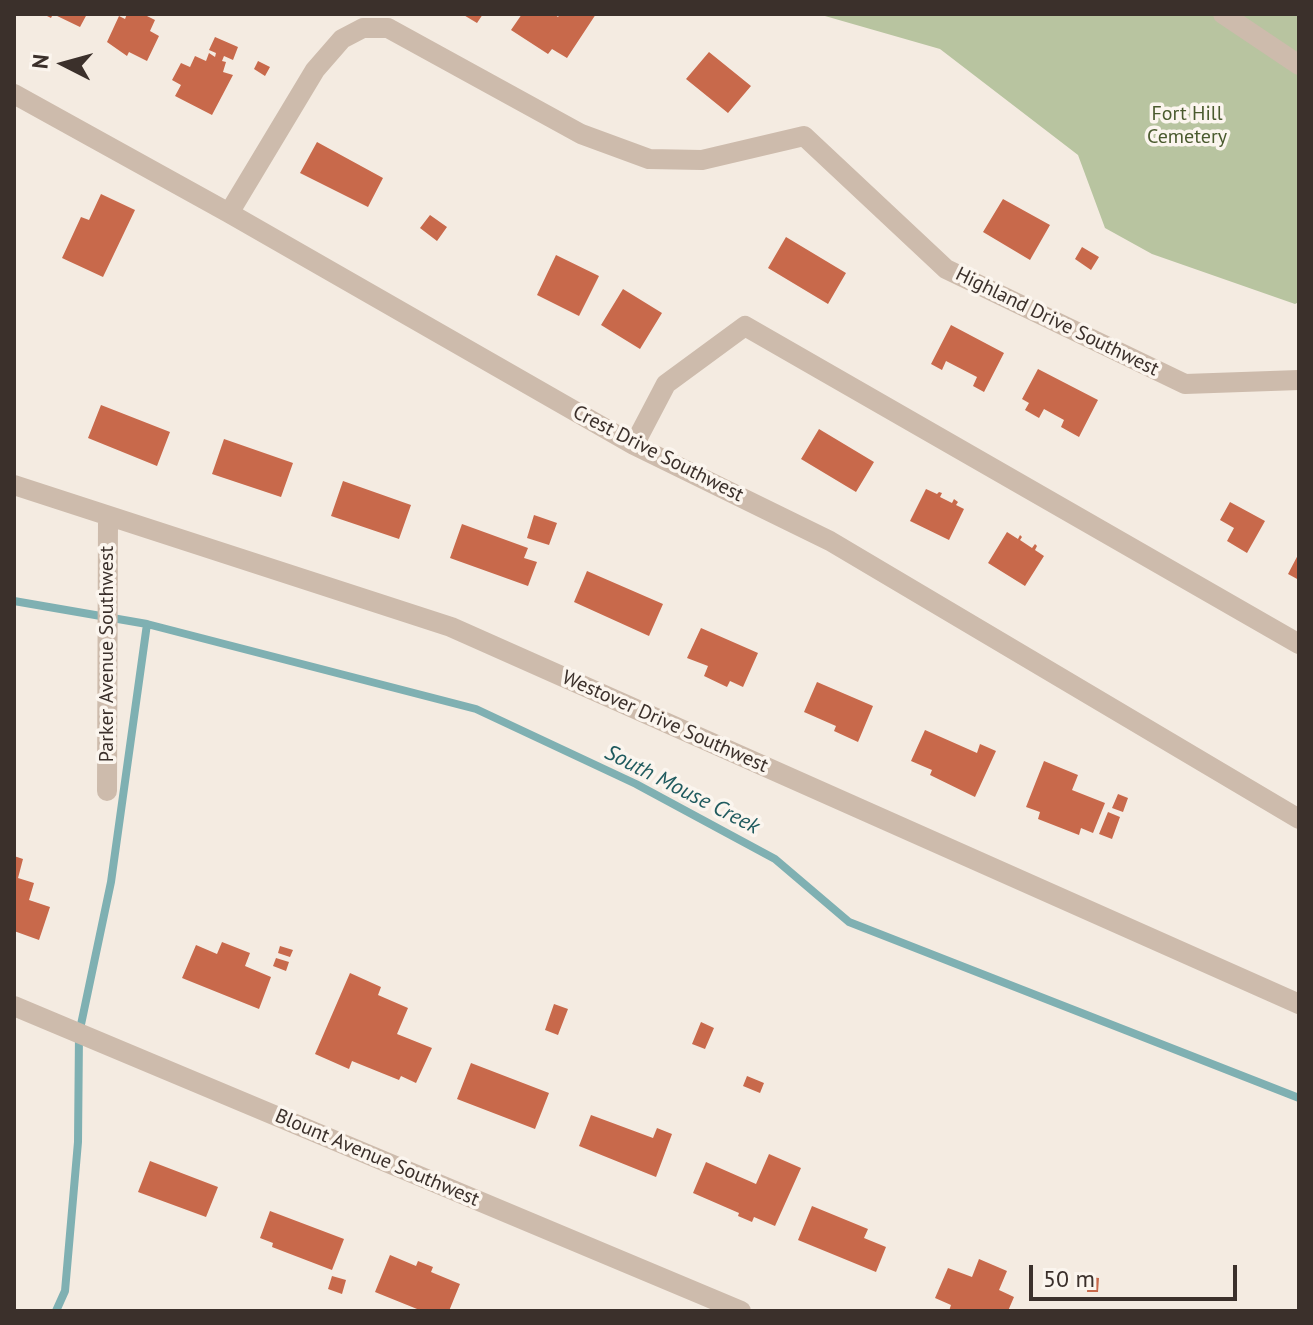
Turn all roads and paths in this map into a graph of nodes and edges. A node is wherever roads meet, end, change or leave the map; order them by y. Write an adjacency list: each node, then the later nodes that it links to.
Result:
1 (1223, 14): 2 (street)
2 (1299, 65)
3 (14, 94): 4 (street, Crest Drive Southwest)
4 (229, 213): 5 (street, Highland Drive Southwest); 6 (street, Crest Drive Southwest)
5 (1299, 380)
6 (634, 445): 9 (street); 11 (street, Crest Drive Southwest)
7 (14, 485): 8 (street, Westover Drive Southwest)
8 (108, 517): 10 (street, Parker Avenue Southwest); 12 (street, Westover Drive Southwest)
9 (1299, 644)
10 (107, 791)
11 (1299, 819)
12 (1299, 1004)
13 (14, 1006): 14 (street, Blount Avenue Southwest)
14 (741, 1311)

